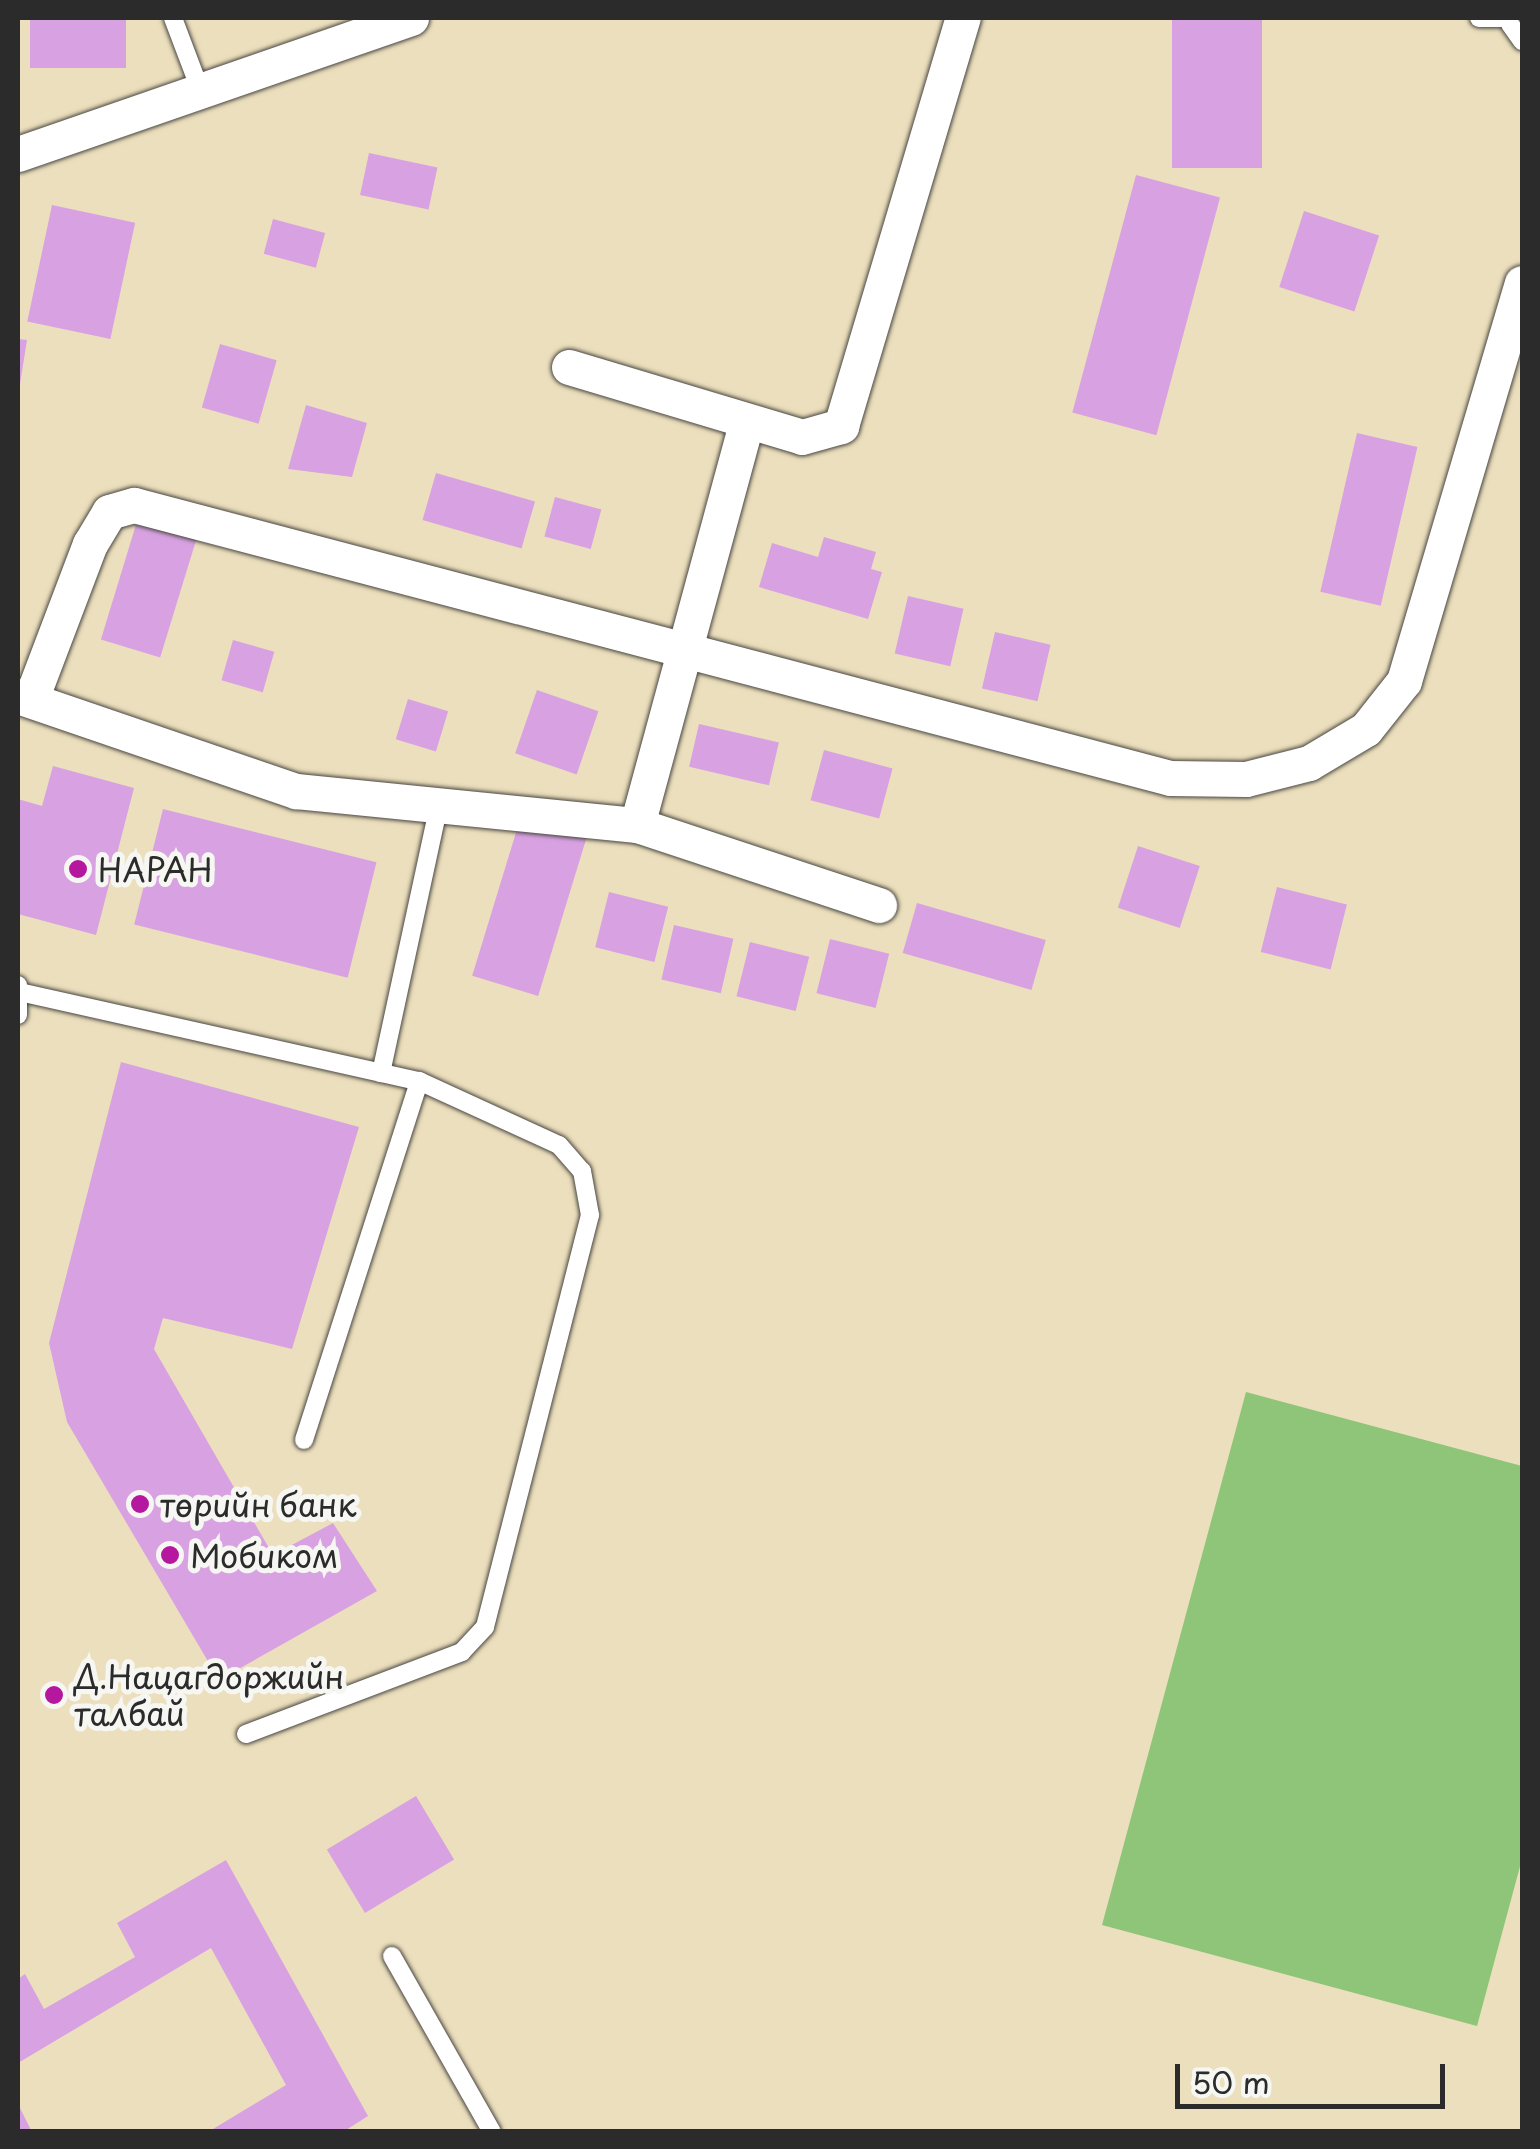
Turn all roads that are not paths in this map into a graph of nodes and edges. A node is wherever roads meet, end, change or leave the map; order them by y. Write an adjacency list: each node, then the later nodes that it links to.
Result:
1 (173, 18): 7 (lane)
2 (411, 18): 7 (street)
3 (963, 18): 11 (street)
4 (1480, 18): 5 (lane)
5 (1510, 21): 6 (lane)
6 (1522, 41)
7 (201, 92): 8 (street)
8 (18, 154)
9 (1522, 284): 12 (street)
10 (569, 367): 11 (street)
11 (746, 424): 12 (street)
12 (682, 654): 13 (street); 15 (street)
13 (24, 698): 14 (street)
14 (440, 805): 15 (street); 19 (lane)
15 (637, 825): 16 (street)
16 (879, 905)
17 (21, 989): 18 (lane); 19 (lane)
18 (18, 1014)
19 (381, 1073): 20 (lane)
20 (420, 1081): 21 (lane); 22 (lane)
21 (304, 1440)
22 (246, 1734)
23 (392, 1956): 24 (lane)
24 (492, 2132)

